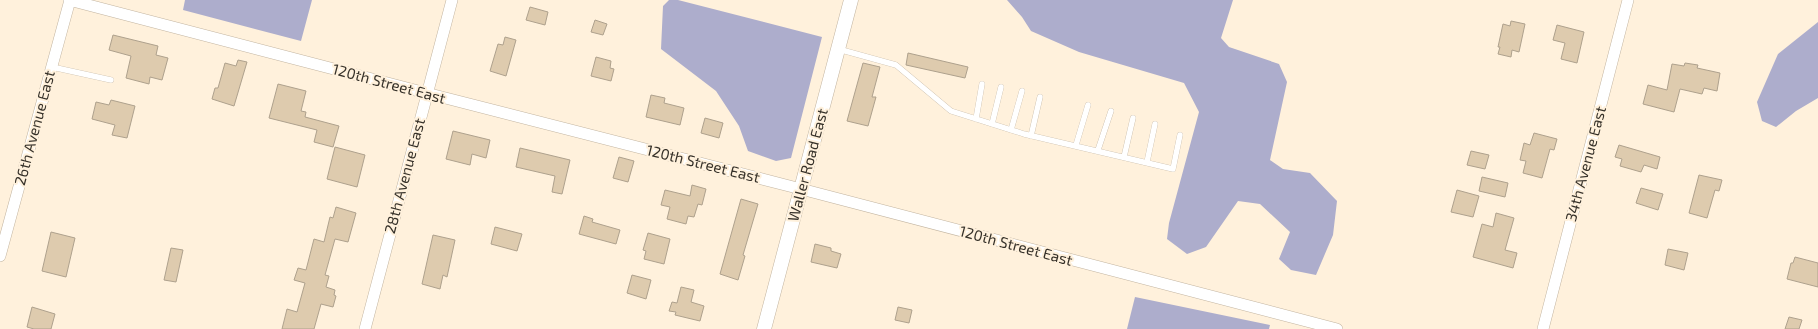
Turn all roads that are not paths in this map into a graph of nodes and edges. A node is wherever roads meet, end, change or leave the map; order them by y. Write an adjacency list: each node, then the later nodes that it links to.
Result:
1 (70, 0): 6 (street, 26th Avenue East); 11 (street, 120th Street East)
2 (452, 0): 11 (street, 28th Avenue East)
3 (851, 0): 5 (street, Waller Road East)
4 (1628, 0): 31 (street, 34th Avenue East)
5 (838, 49): 16 (lane); 26 (street, Waller Road East)
6 (52, 67): 7 (lane); 27 (street, 26th Avenue East)
7 (111, 80)
8 (982, 84): 16 (lane)
9 (1001, 87): 17 (lane)
10 (1022, 91): 19 (lane)
11 (426, 93): 26 (street, 120th Street East); 28 (street, 28th Avenue East)
12 (1040, 97): 21 (lane)
13 (1088, 106): 22 (lane)
14 (1111, 111): 23 (lane)
15 (1133, 118): 24 (lane)
16 (976, 119): 17 (lane)
17 (992, 124): 19 (lane)
18 (1155, 124): 25 (lane)
19 (1012, 130): 21 (lane)
20 (1180, 135): 25 (lane)
21 (1031, 136): 22 (lane)
22 (1076, 145): 23 (lane)
23 (1098, 150): 24 (lane)
24 (1124, 156): 25 (lane)
25 (1147, 162)
26 (801, 189): 29 (street, Waller Road East); 30 (street, 120th Street East)
27 (0, 256)
28 (365, 329)
29 (764, 329)
30 (1337, 329)
31 (1543, 329)

